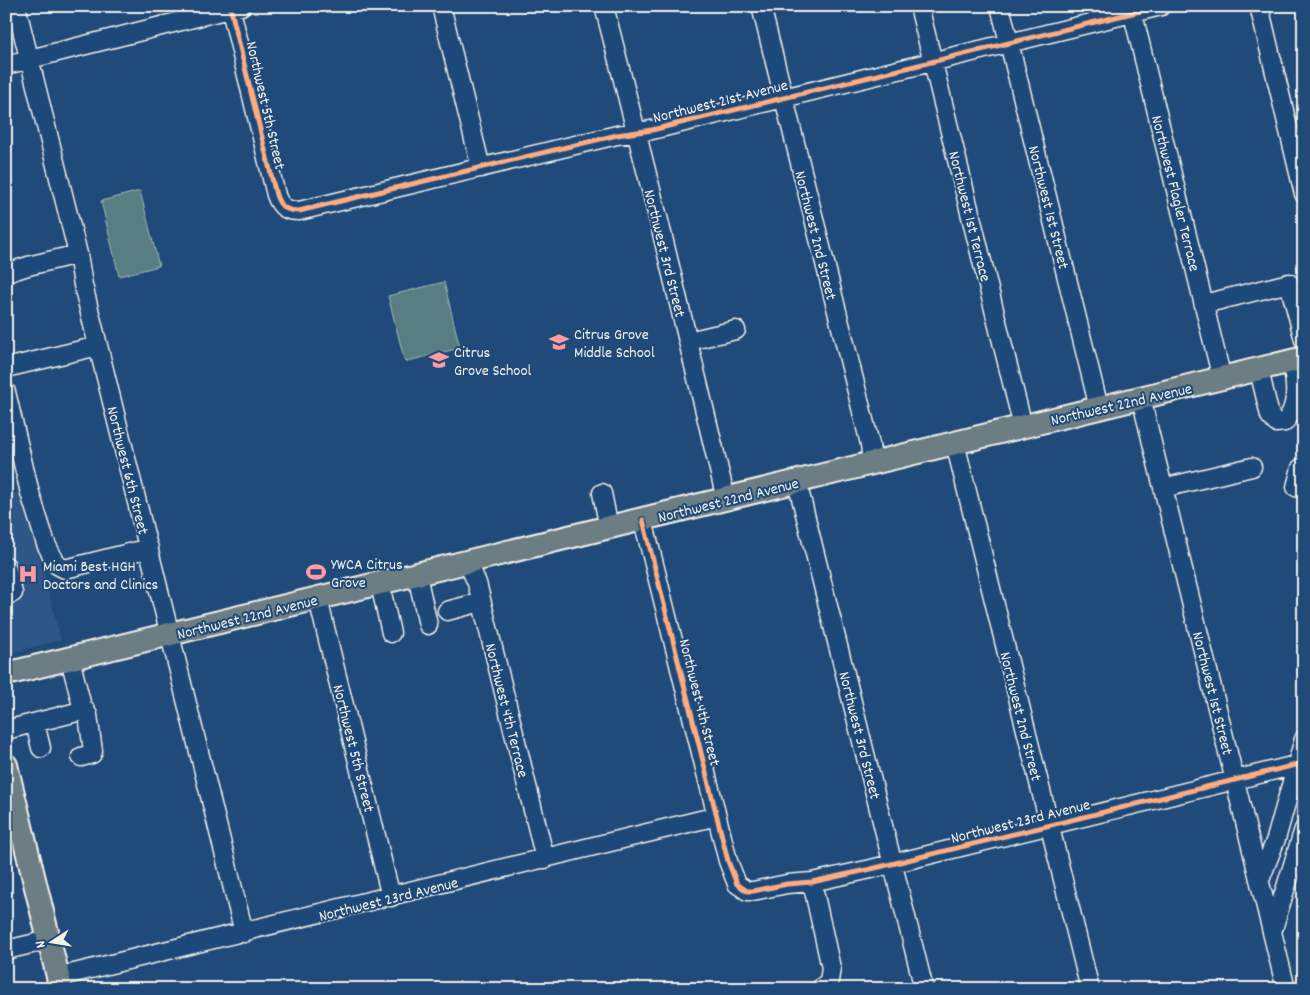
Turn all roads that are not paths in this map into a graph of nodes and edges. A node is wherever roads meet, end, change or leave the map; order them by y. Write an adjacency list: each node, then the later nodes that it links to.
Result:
1 (16, 6): 12 (street, Northwest 6th Street)
2 (441, 6): 17 (street)
3 (604, 6): 16 (street, Northwest 3rd Street)
4 (761, 6): 15 (street, Northwest 2nd Street)
5 (919, 6): 13 (street, Northwest 1st Terrace)
6 (1000, 6): 11 (street, Northwest 1st Street)
7 (1161, 6): 10 (street, Northwest 21st Avenue)
8 (1259, 6): 18 (street)
9 (234, 7): 12 (street); 19 (street, Northwest 5th Street)
10 (1132, 10): 11 (street, Northwest 21st Avenue); 22 (street, Northwest Flagler Terrace)
11 (1010, 43): 13 (street, Northwest 21st Avenue); 33 (street, Northwest 1st Street)
12 (30, 59): 14 (street); 20 (street, Northwest 6th Street)
13 (933, 61): 15 (street, Northwest 21st Avenue); 34 (street, Northwest 1st Terrace)
14 (6, 65)
15 (784, 98): 16 (street, Northwest 21st Avenue); 36 (street, Northwest 2nd Street)
16 (636, 132): 17 (street, Northwest 21st Avenue); 25 (street, Northwest 3rd Street)
17 (481, 168): 19 (street, Northwest 21st Avenue)
18 (1304, 194)
19 (284, 208)
20 (78, 254): 21 (street); 26 (street, Northwest 6th Street)
21 (6, 273)
22 (1204, 304): 24 (street); 30 (street, Northwest Flagler Terrace)
23 (736, 330): 25 (street)
24 (1304, 340)
25 (688, 341): 43 (street, Northwest 3rd Street)
26 (98, 346): 28 (street); 46 (street, Northwest 6th Street)
27 (1298, 360): 29 (main road, Northwest 22nd Avenue); 29 (street)
28 (6, 368)
29 (1259, 370): 30 (main road, Northwest 22nd Avenue)
30 (1222, 379): 32 (main road, Northwest 22nd Avenue)
31 (6, 392): 46 (street)
32 (1141, 398): 33 (main road, Northwest 22nd Avenue); 40 (street, Northwest 1st Street)
33 (1099, 408): 34 (main road, Northwest 22nd Avenue)
34 (1023, 426): 35 (main road, Northwest 22nd Avenue)
35 (955, 443): 36 (main road, Northwest 22nd Avenue); 71 (street, Northwest 2nd Street)
36 (872, 464): 39 (main road, Northwest 22nd Avenue)
37 (1252, 468): 40 (street)
38 (1300, 468): 41 (street)
39 (797, 482): 43 (main road, Northwest 22nd Avenue); 74 (street, Northwest 3rd Street)
40 (1162, 488): 68 (street, Northwest 1st Street)
41 (1304, 490)
42 (602, 493): 45 (street)
43 (726, 499): 44 (main road, Northwest 22nd Avenue)
44 (643, 520): 45 (main road, Northwest 22nd Avenue); 70 (street, Northwest 4th Street)
45 (609, 528): 47 (main road, Northwest 22nd Avenue)
46 (149, 548): 57 (street, Northwest 6th Street)
47 (468, 562): 49 (main road, Northwest 22nd Avenue); 53 (street, Northwest 4th Terrace)
48 (6, 566): 51 (street)
49 (417, 575): 50 (main road, Northwest 22nd Avenue); 55 (street)
50 (380, 584): 52 (main road, Northwest 22nd Avenue); 56 (street)
51 (6, 595)
52 (318, 599): 57 (main road, Northwest 22nd Avenue); 78 (street, Northwest 5th Street)
53 (482, 602): 54 (street); 73 (street, Northwest 4th Terrace)
54 (447, 611)
55 (428, 625)
56 (391, 633)
57 (171, 635): 58 (main road, Northwest 22nd Avenue); 80 (street, Northwest 6th Street)
58 (70, 659): 59 (main road, Northwest 22nd Avenue); 60 (street)
59 (6, 674)
60 (85, 710): 61 (street); 65 (street)
61 (35, 723): 62 (street); 64 (street)
62 (6, 730)
63 (1304, 739): 66 (street)
64 (41, 748)
65 (80, 756)
66 (1300, 764): 68 (street, Northwest 23rd Avenue); 75 (street)
67 (6, 766): 69 (main road)
68 (1235, 780): 71 (street, Northwest 23rd Avenue); 75 (street, Northwest 1st Street)
69 (13, 816): 81 (main road)
70 (717, 816): 73 (street, Northwest 23rd Avenue); 77 (street, Northwest 4th Street)
71 (1050, 826): 74 (street, Northwest 23rd Avenue); 86 (street, Northwest 2nd Street)
72 (1304, 830): 79 (street)
73 (545, 859): 78 (street, Northwest 23rd Avenue)
74 (893, 864): 76 (street, Northwest 23rd Avenue); 85 (street, Northwest 3rd Street)
75 (1260, 880): 79 (street, Northwest 1st Street)
76 (812, 882): 77 (street, Northwest 23rd Avenue); 84 (street)
77 (741, 888)
78 (391, 897): 80 (street, Northwest 23rd Avenue)
79 (1272, 932): 87 (street, Northwest 1st Street)
80 (244, 933): 83 (street, Northwest 23rd Avenue)
81 (49, 940): 82 (street); 83 (main road)
82 (6, 950)
83 (60, 983)
84 (825, 985)
85 (924, 989)
86 (1090, 989)
87 (1286, 989)

